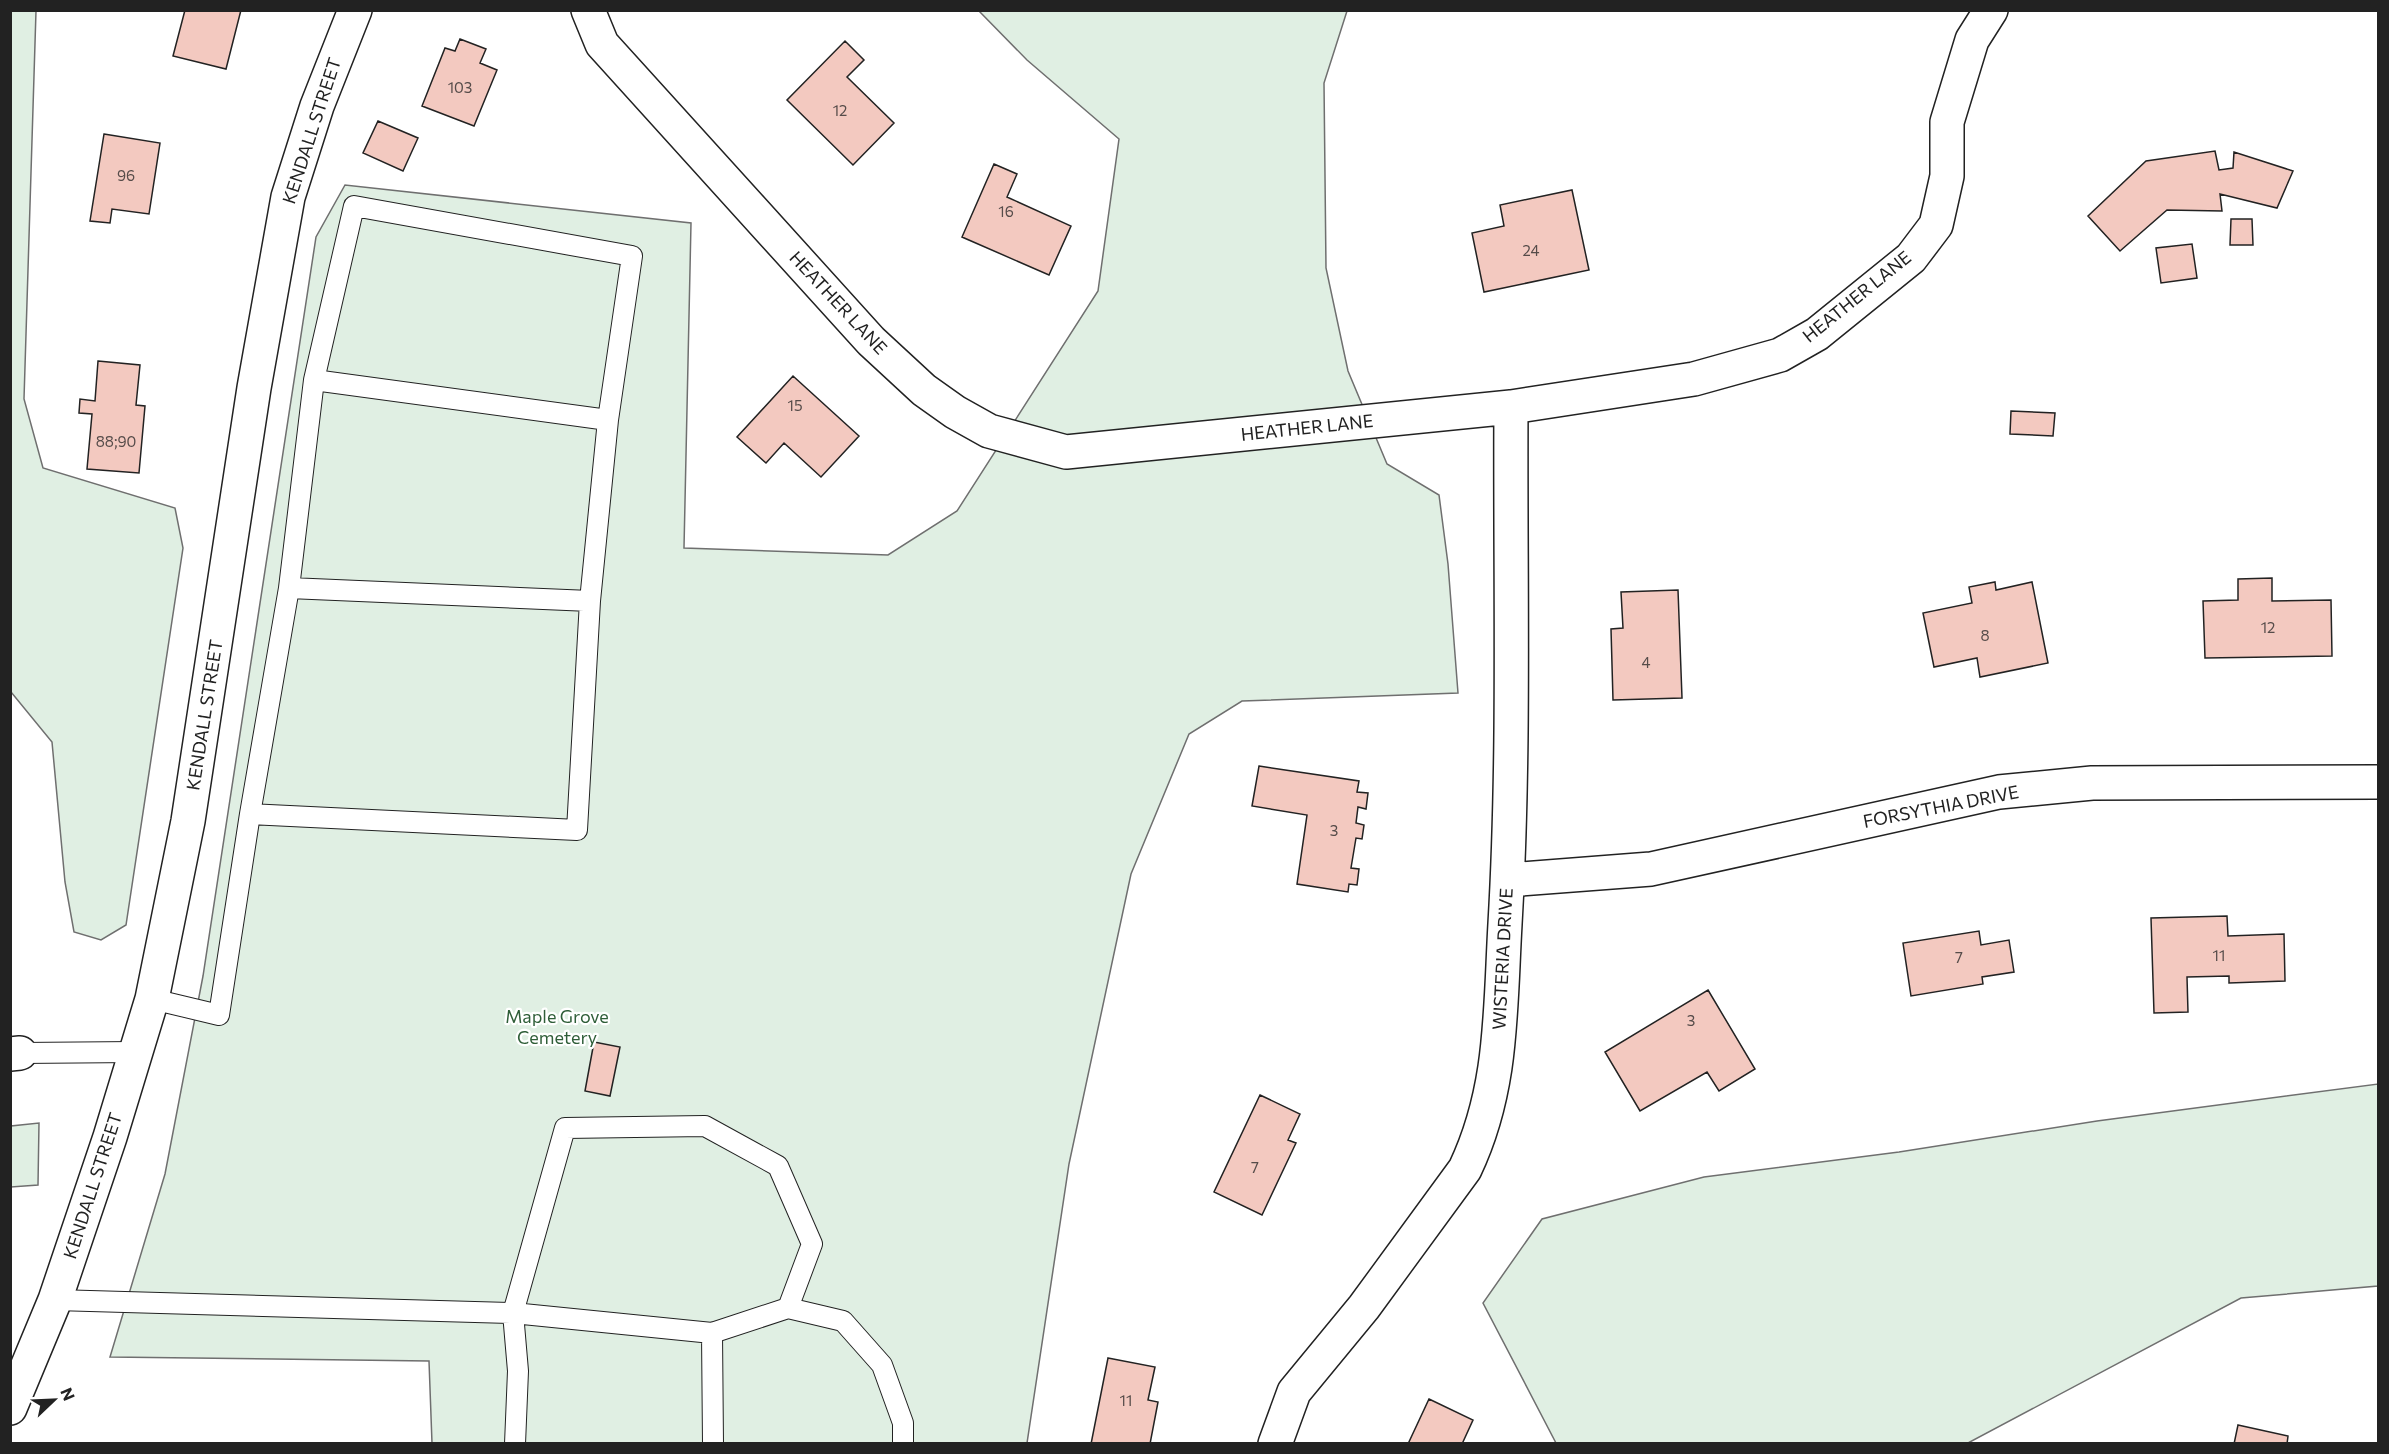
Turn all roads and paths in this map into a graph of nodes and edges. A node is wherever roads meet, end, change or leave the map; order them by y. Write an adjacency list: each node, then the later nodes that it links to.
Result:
1 (355, 10): 12 (street, KENDALL STREET)
2 (588, 10): 5 (street, HEATHER LANE)
3 (1990, 10): 5 (street, HEATHER LANE)
4 (314, 380): 6 (lane); 6 (lane); 7 (lane)
5 (1511, 407): 11 (street, WISTERIA DRIVE)
6 (608, 420): 8 (lane)
7 (289, 588): 8 (lane); 10 (lane)
8 (590, 601): 10 (lane)
9 (2379, 782): 11 (street, FORSYTHIA DRIVE)
10 (250, 814): 12 (lane)
11 (1508, 880): 23 (street, WISTERIA DRIVE)
12 (152, 999): 13 (street, KENDALL STREET)
13 (136, 1052): 14 (lane); 15 (street, KENDALL STREET)
14 (15, 1054)
15 (55, 1300): 17 (lane); 19 (street, KENDALL STREET)
16 (788, 1308): 17 (lane); 18 (lane); 22 (lane)
17 (513, 1313): 18 (lane); 20 (lane)
18 (712, 1333): 21 (lane)
19 (10, 1408)
20 (515, 1443)
21 (713, 1443)
22 (903, 1443)
23 (1275, 1443)

